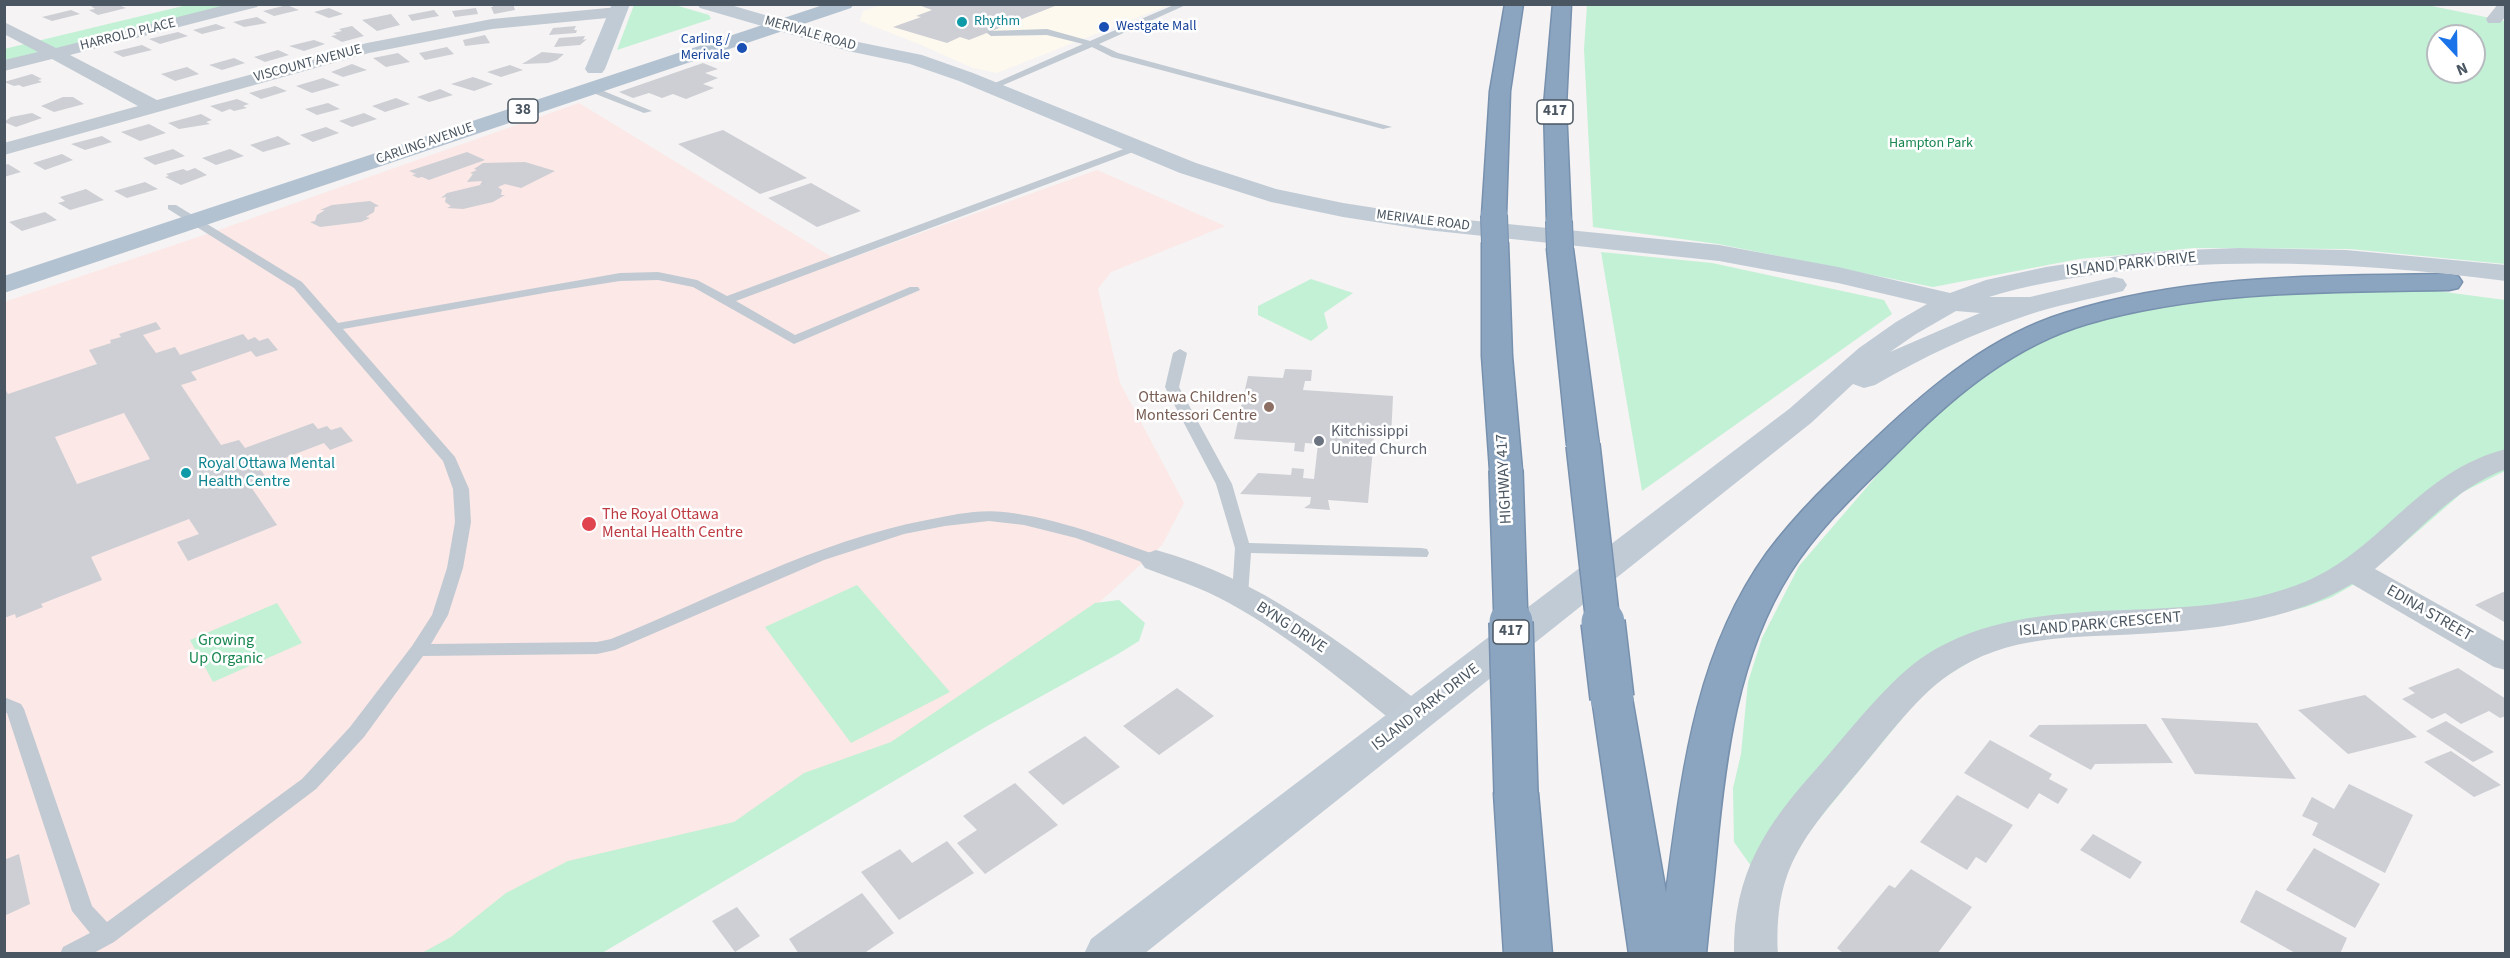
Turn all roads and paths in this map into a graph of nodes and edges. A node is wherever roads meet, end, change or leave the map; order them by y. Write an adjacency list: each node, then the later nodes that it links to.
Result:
1 (251, 4): 16 (street, HARROLD PLACE)
2 (706, 4): 8 (main road, MERIVALE ROAD)
3 (845, 4): 9 (main road, CARLING AVENUE / 38)
4 (1184, 4): 14 (lane)
5 (1514, 4): 52 (highway, HIGHWAY 417 / 417, bridge)
6 (1562, 4): 53 (highway, 417, bridge)
7 (620, 8): 18 (main road); 20 (street, VISCOUNT AVENUE)
8 (753, 11): 9 (main road, MERIVALE ROAD); 18 (main road, CARLING AVENUE / 38)
9 (786, 14): 18 (main road, CARLING AVENUE / 38); 19 (main road, MERIVALE ROAD)
10 (4, 27): 13 (street)
11 (991, 33): 14 (lane)
12 (57, 34): 13 (street, HARROLD PLACE)
13 (31, 40): 15 (street, HARROLD PLACE); 16 (street)
14 (1095, 45): 19 (lane); 22 (lane)
15 (4, 46)
16 (55, 53): 17 (street, HARROLD PLACE); 20 (street)
17 (4, 66)
18 (593, 79): 21 (lane); 25 (main road, CARLING AVENUE / 38); 26 (main road, CARLING AVENUE / 38)
19 (991, 87): 23 (main road, MERIVALE ROAD)
20 (155, 107): 24 (street, VISCOUNT AVENUE)
21 (647, 111)
22 (1387, 127)
23 (1137, 147): 33 (lane); 34 (main road, MERIVALE ROAD)
24 (4, 149)
25 (172, 207): 26 (lane); 27 (main road, CARLING AVENUE / 38)
26 (195, 222): 30 (main road, CARLING AVENUE / 38); 36 (lane)
27 (4, 262)
28 (2505, 273): 34 (main road, ISLAND PARK DRIVE)
29 (2449, 282): 31 (main road, ISLAND PARK DRIVE); 35 (main road, ISLAND PARK DRIVE); 54 (highway)
30 (4, 285)
31 (2505, 289)
32 (914, 290): 33 (lane)
33 (727, 300): 36 (lane)
34 (1951, 302): 35 (main road, MERIVALE ROAD); 38 (main road, ISLAND PARK DRIVE)
35 (2028, 304): 38 (main road, ISLAND PARK DRIVE)
36 (334, 327): 45 (lane)
37 (1180, 353): 40 (lane)
38 (1800, 416): 48 (main road, ISLAND PARK DRIVE)
39 (2505, 458): 43 (street, ISLAND PARK CRESCENT)
40 (1243, 548): 41 (lane); 44 (lane)
41 (1421, 553)
42 (1156, 561): 44 (street, BYNG DRIVE); 45 (lane)
43 (2352, 570): 46 (street, EDINA STREET); 55 (street, ISLAND PARK CRESCENT)
44 (1240, 595): 48 (street, BYNG DRIVE)
45 (418, 650): 49 (lane)
46 (2505, 658)
47 (4, 704): 49 (lane)
48 (1413, 717): 51 (main road, ISLAND PARK DRIVE)
49 (106, 934): 50 (lane)
50 (71, 954)
51 (1108, 954)
52 (1528, 954)
53 (1653, 954)
54 (1682, 954)
55 (1756, 954)

